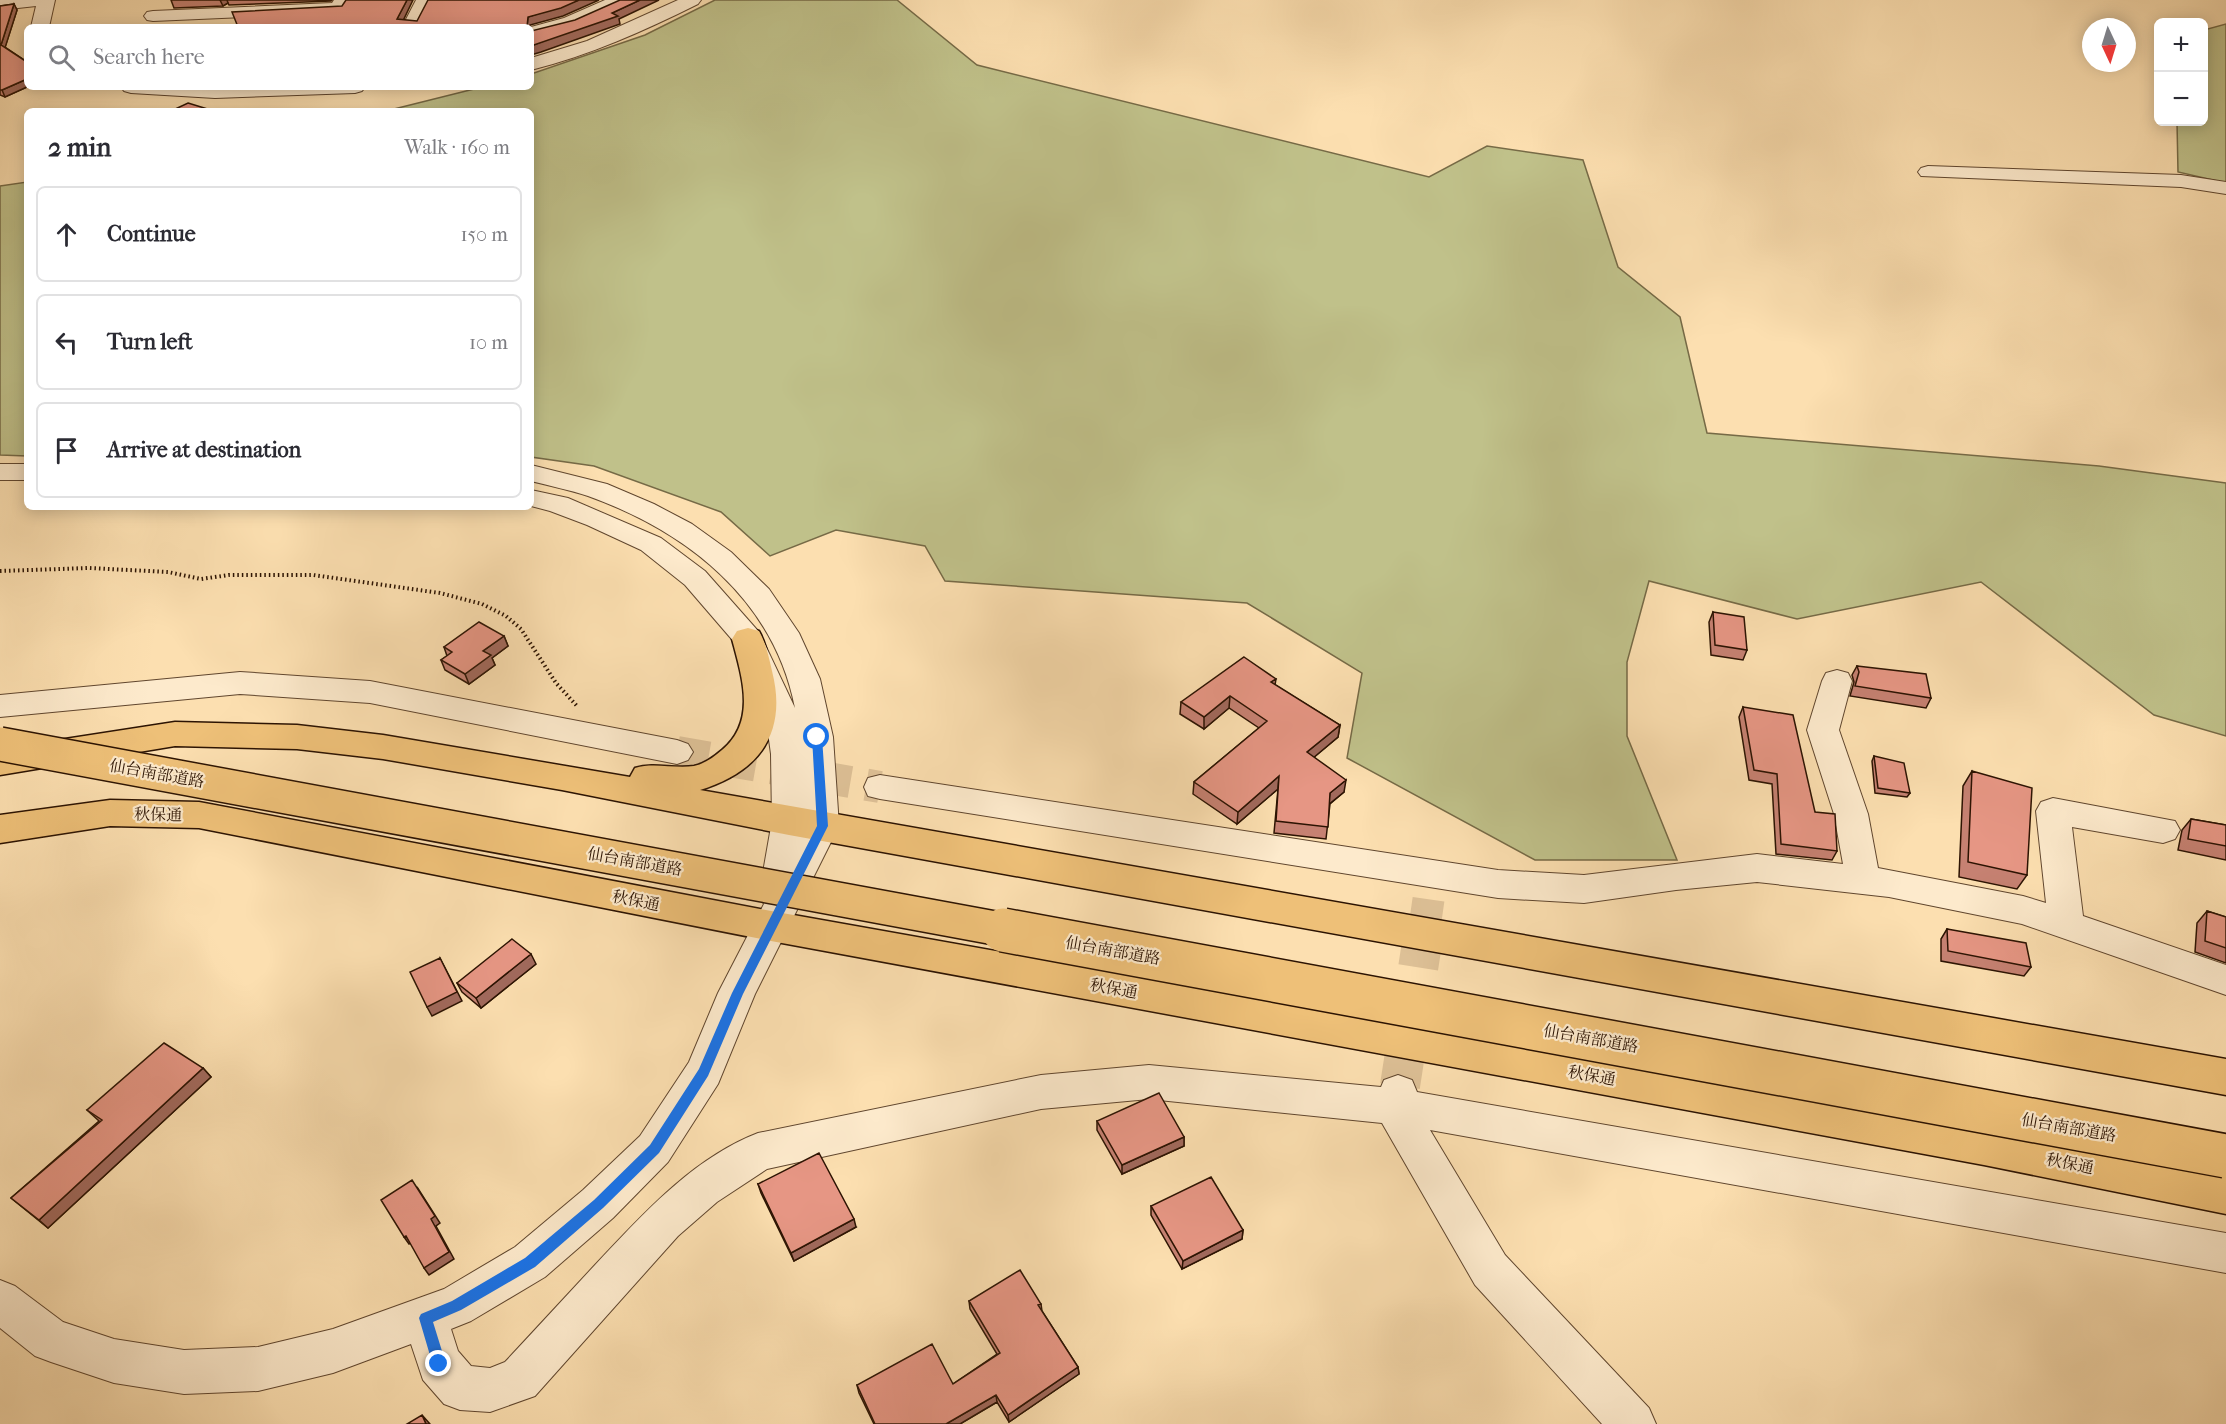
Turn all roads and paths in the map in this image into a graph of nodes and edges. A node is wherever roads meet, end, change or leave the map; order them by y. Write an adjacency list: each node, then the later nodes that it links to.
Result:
1 (41, 0): 9 (street)
2 (46, 0): 11 (street)
3 (343, 0): 10 (street)
4 (425, 0): 12 (street)
5 (590, 0): 7 (street)
6 (655, 0): 8 (street)
7 (613, 2): 13 (street)
8 (685, 3): 14 (street)
9 (0, 5)
10 (157, 14)
11 (41, 24)
12 (413, 24)
13 (534, 32)
14 (534, 63)
15 (153, 90): 16 (street)
16 (264, 90)
17 (1928, 172): 18 (street)
18 (2226, 188)
19 (0, 472): 20 (street)
20 (24, 472)
21 (534, 474): 35 (street)
22 (0, 490): 23 (street)
23 (24, 490)
24 (534, 499): 26 (street)
25 (0, 571): 29 (path)
26 (748, 639): 32 (highway); 35 (street)
27 (1837, 681): 38 (street)
28 (0, 706): 29 (street)
29 (594, 736): 31 (street)
30 (0, 744): 44 (highway, 仙台南部道路, bridge)
31 (677, 752)
32 (419, 754): 33 (highway); 35 (highway)
33 (0, 762)
34 (880, 787): 38 (street)
35 (806, 824): 40 (street); 42 (highway)
36 (0, 828): 40 (highway, 秋保通)
37 (2163, 830): 39 (street)
38 (1863, 880): 39 (street)
39 (2066, 925): 41 (street)
40 (771, 926): 45 (highway, 秋保通); 48 (street)
41 (2226, 980)
42 (2226, 1077)
43 (1397, 1096): 46 (street); 48 (street); 49 (street)
44 (2226, 1156)
45 (2226, 1194)
46 (2226, 1253)
47 (0, 1301): 48 (street)
48 (426, 1318)
49 (1633, 1424)

